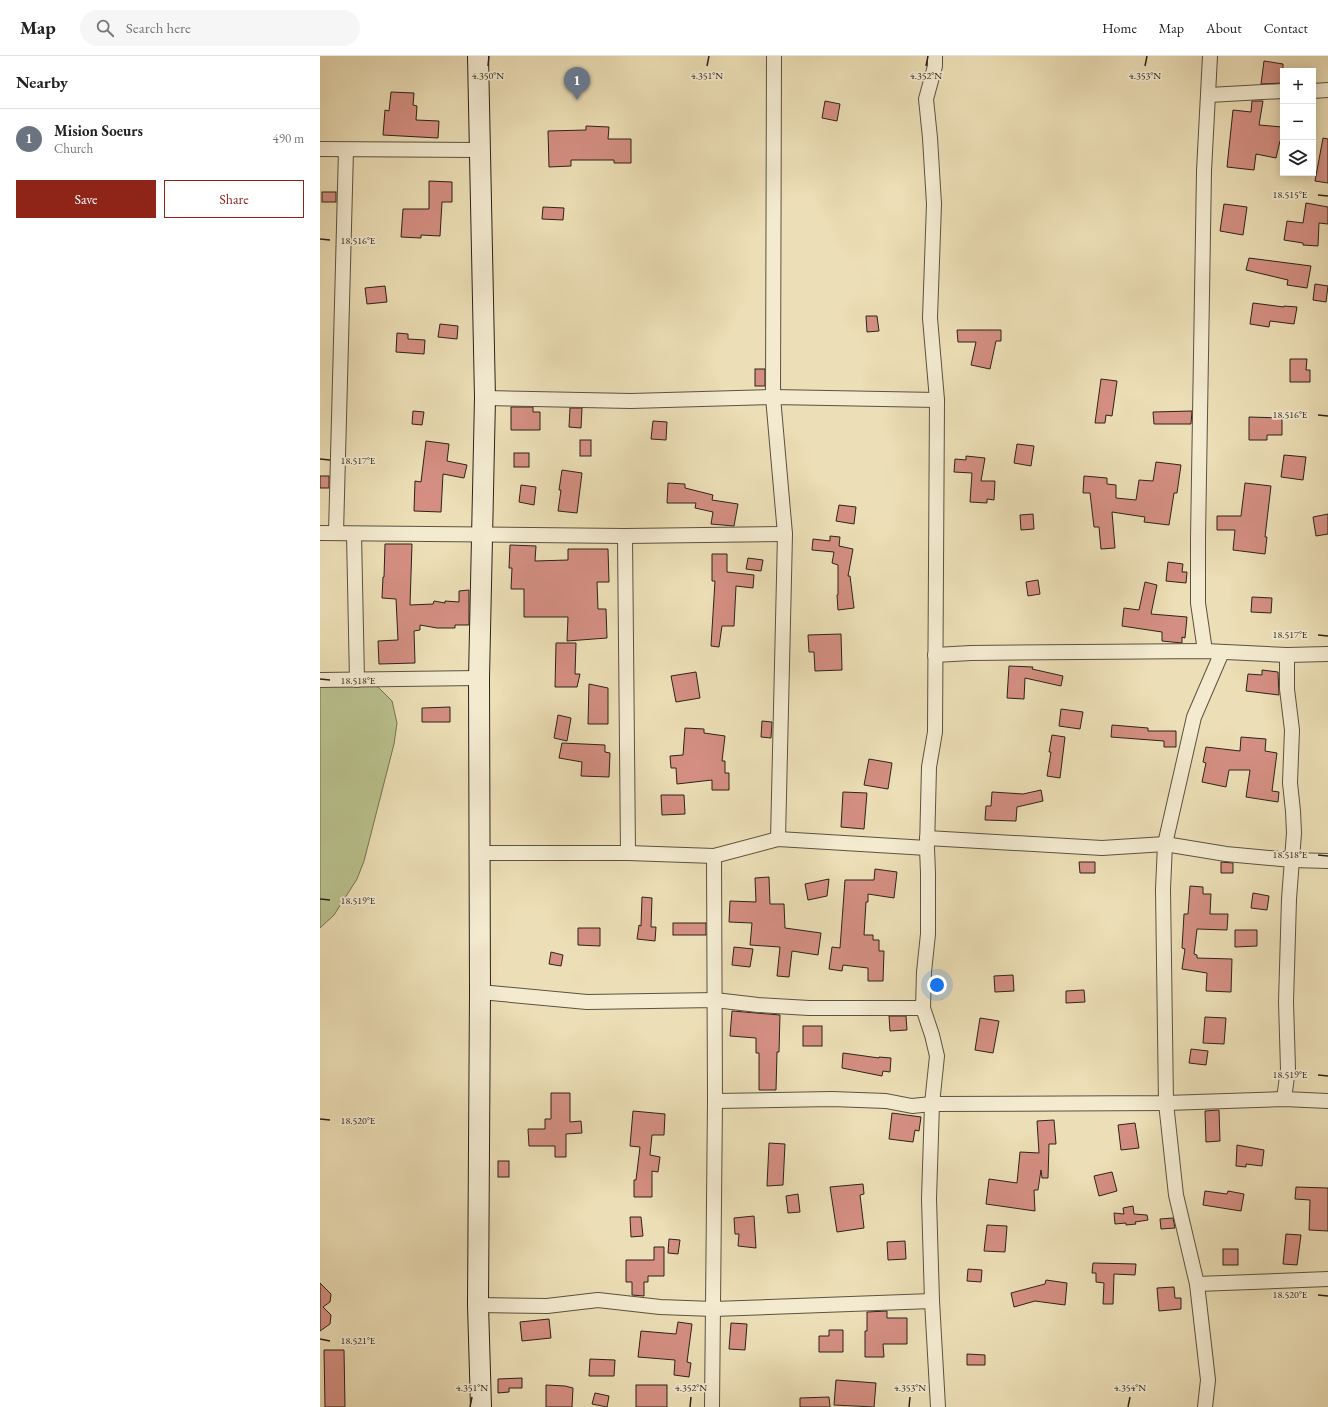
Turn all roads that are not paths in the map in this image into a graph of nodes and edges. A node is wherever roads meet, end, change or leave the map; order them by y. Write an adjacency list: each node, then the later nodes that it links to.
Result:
1 (478, 56): 11 (street)
2 (774, 56): 12 (street)
3 (935, 56): 14 (street)
4 (1210, 56): 8 (street)
5 (1328, 90): 7 (street)
6 (1280, 91): 8 (street)
7 (1316, 91)
8 (1209, 95): 21 (street)
9 (320, 150): 10 (street)
10 (346, 150): 11 (street); 16 (street)
11 (480, 150): 13 (street)
12 (773, 397): 13 (street); 14 (street); 18 (street)
13 (485, 398): 19 (street)
14 (937, 400): 24 (street)
15 (320, 533): 16 (street)
16 (336, 533): 17 (street)
17 (354, 534): 19 (street); 28 (street)
18 (785, 534): 20 (street); 29 (street)
19 (482, 535): 20 (street); 26 (street)
20 (625, 536): 33 (street)
21 (1205, 651): 22 (street); 24 (street)
22 (1222, 652): 25 (street); 31 (street)
23 (1328, 654): 25 (street)
24 (935, 655): 30 (street)
25 (1287, 655): 35 (street)
26 (479, 678): 28 (street); 32 (street)
27 (320, 680): 28 (street)
28 (357, 680)
29 (778, 839): 30 (street); 34 (street)
30 (927, 843): 31 (street); 39 (street)
31 (1166, 844): 35 (street); 43 (street)
32 (479, 853): 33 (street); 37 (street)
33 (628, 853): 34 (street)
34 (714, 856): 38 (street)
35 (1292, 860): 36 (street); 40 (street)
36 (1328, 861)
37 (480, 992): 38 (street); 48 (street)
38 (715, 1000): 39 (street); 41 (street)
39 (923, 1008): 44 (street)
40 (1284, 1099): 42 (street); 43 (street)
41 (715, 1101): 44 (street); 49 (street)
42 (1328, 1101)
43 (1166, 1103): 44 (street); 46 (street)
44 (932, 1104): 47 (street)
45 (1328, 1279): 46 (street)
46 (1196, 1284): 53 (street)
47 (932, 1301): 49 (street); 52 (street)
48 (478, 1305): 49 (street); 50 (street)
49 (713, 1308): 51 (street)
50 (481, 1407)
51 (712, 1407)
52 (938, 1407)
53 (1205, 1407)

